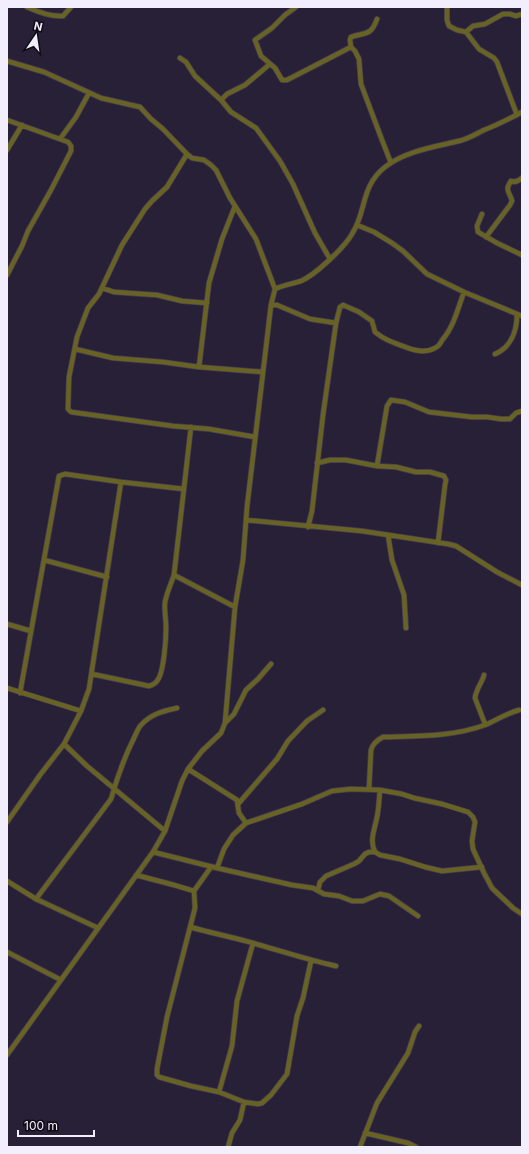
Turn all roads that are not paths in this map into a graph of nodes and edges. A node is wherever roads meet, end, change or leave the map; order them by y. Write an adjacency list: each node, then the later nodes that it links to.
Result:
1 (27, 7): 2 (street)
2 (71, 7)
3 (296, 7): 11 (street)
4 (448, 7): 7 (street)
5 (522, 14): 7 (street)
6 (376, 19): 8 (street)
7 (466, 32): 15 (street)
8 (351, 47): 11 (street); 21 (street)
9 (180, 58): 13 (street)
10 (7, 61): 12 (street)
11 (270, 64): 13 (street)
12 (89, 93): 18 (street); 20 (street)
13 (221, 100): 28 (street)
14 (522, 112): 15 (street)
15 (516, 115): 21 (street)
16 (7, 120): 17 (street)
17 (22, 125): 18 (street); 19 (street)
18 (60, 139): 29 (street)
19 (7, 150)
20 (187, 154): 23 (street); 30 (street)
21 (391, 163): 25 (street)
22 (522, 178): 26 (street)
23 (235, 206): 31 (street); 33 (street)
24 (482, 214): 26 (street)
25 (357, 225): 28 (street); 32 (street)
26 (486, 237): 27 (street)
27 (522, 255)
28 (330, 259): 31 (street)
29 (7, 274)
30 (102, 288): 33 (street); 37 (street)
31 (275, 289): 34 (street)
32 (464, 292): 35 (street); 36 (street)
33 (207, 303): 39 (street)
34 (271, 305): 36 (street); 40 (street)
35 (520, 315): 38 (street)
36 (336, 323): 44 (street)
37 (75, 349): 39 (street); 42 (street)
38 (495, 354)
39 (199, 367): 40 (street)
40 (264, 372): 43 (street)
41 (522, 411): 45 (street)
42 (191, 427): 43 (street); 47 (street)
43 (254, 437): 48 (street)
44 (317, 463): 45 (street); 49 (street)
45 (377, 466): 51 (street)
46 (121, 482): 47 (street); 52 (street); 54 (street)
47 (184, 489): 53 (street)
48 (246, 520): 49 (street); 56 (street)
49 (308, 527): 50 (street)
50 (388, 535): 51 (street); 58 (street)
51 (438, 543): 55 (street)
52 (44, 560): 54 (street); 59 (street)
53 (174, 575): 56 (street); 61 (street)
54 (107, 576): 61 (street)
55 (522, 585)
56 (235, 607): 69 (street)
57 (7, 624): 59 (street)
58 (406, 628)
59 (31, 631): 64 (street)
60 (271, 664): 69 (street)
61 (92, 674): 68 (street)
62 (484, 675): 70 (street)
63 (7, 688): 64 (street)
64 (20, 693): 68 (street)
65 (176, 708): 73 (street)
66 (323, 710): 76 (street)
67 (519, 710): 70 (street)
68 (81, 711): 71 (street)
69 (225, 723): 72 (street)
70 (485, 724): 74 (street)
71 (64, 744): 73 (street); 77 (street)
72 (188, 769): 76 (street); 79 (street)
73 (114, 788): 79 (street); 89 (street)
74 (369, 789): 75 (street); 78 (street)
75 (380, 790): 81 (street); 83 (street)
76 (239, 803): 78 (street)
77 (7, 822)
78 (246, 823): 84 (street)
79 (165, 831): 80 (street)
80 (153, 852): 82 (street); 85 (street)
81 (375, 852): 83 (street); 87 (street)
82 (211, 867): 84 (street); 88 (street)
83 (482, 867): 90 (street)
84 (217, 868): 87 (street)
85 (136, 875): 88 (street); 93 (street)
86 (7, 881): 89 (street)
87 (318, 890): 91 (street)
88 (194, 891): 92 (street)
89 (36, 899): 93 (street)
90 (522, 914)
91 (418, 916)
92 (190, 927): 94 (street); 101 (street)
93 (98, 928): 98 (street)
94 (253, 943): 96 (street); 101 (street)
95 (7, 952): 98 (street)
96 (311, 960): 97 (street); 102 (street)
97 (336, 966)
98 (61, 980): 100 (street)
99 (419, 1026): 103 (street)
100 (8, 1053)
101 (218, 1092): 102 (street)
102 (244, 1102): 104 (street)
103 (365, 1133): 105 (street); 106 (street)
104 (228, 1147)
105 (360, 1147)
106 (416, 1147)

